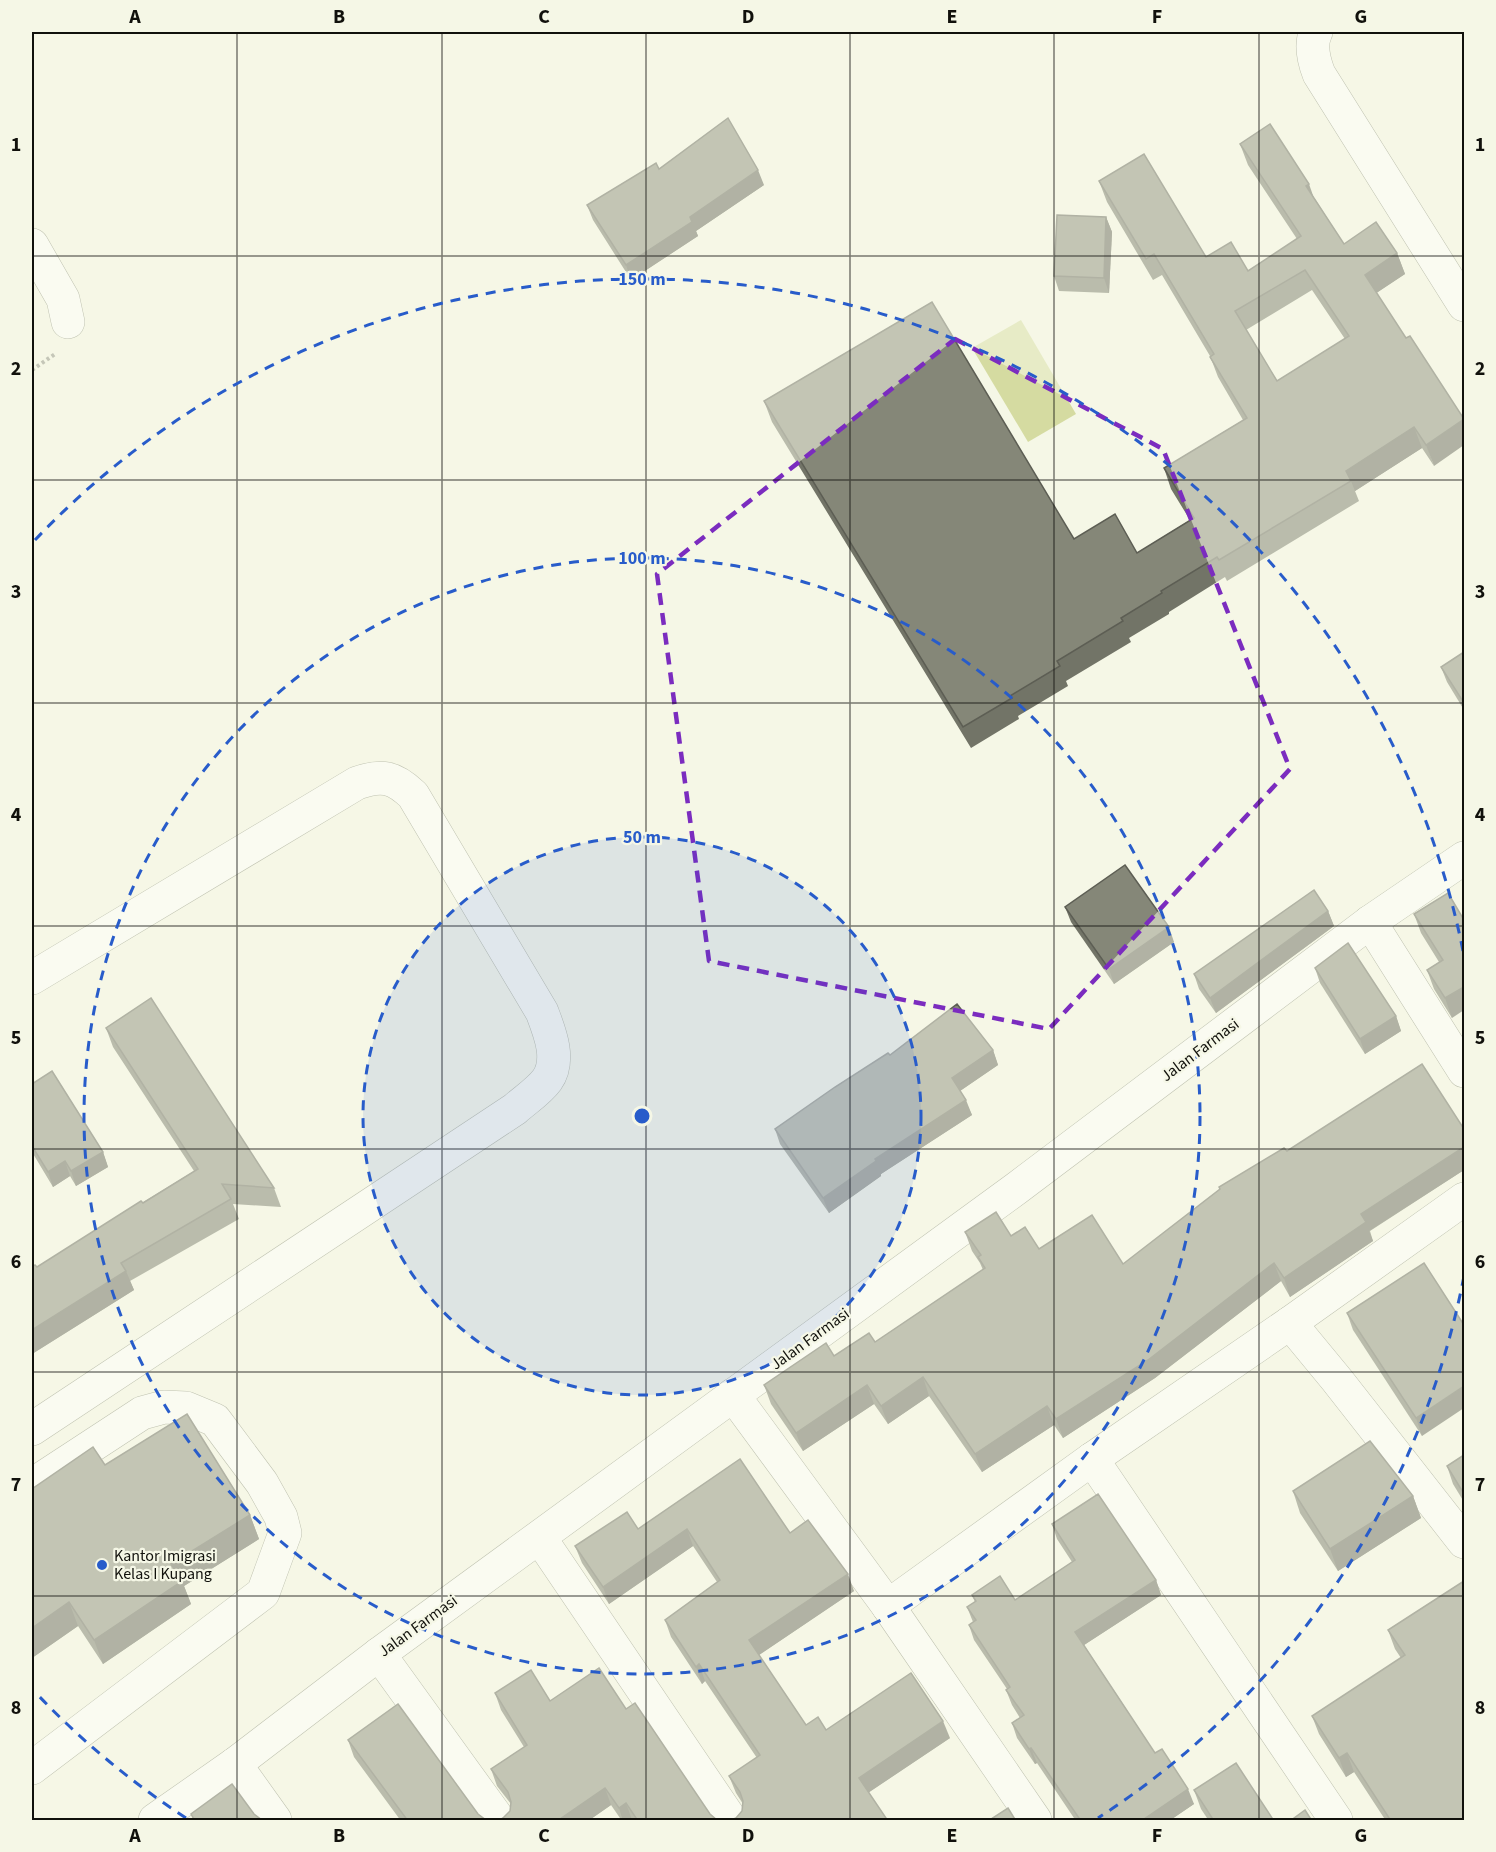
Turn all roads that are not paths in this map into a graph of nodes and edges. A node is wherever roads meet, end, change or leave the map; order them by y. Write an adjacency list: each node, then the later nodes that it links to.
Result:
1 (1316, 32): 3 (street)
2 (32, 245): 4 (street)
3 (1464, 305)
4 (68, 322)
5 (1464, 858): 6 (street, Jalan Farmasi)
6 (1370, 922): 8 (street); 11 (street, Jalan Farmasi)
7 (32, 978): 12 (street)
8 (1464, 1071)
9 (1464, 1199): 10 (street)
10 (1290, 1323): 13 (street); 16 (street)
11 (733, 1395): 15 (street, Jalan Farmasi); 17 (street)
12 (32, 1428)
13 (1092, 1459): 17 (street); 26 (street)
14 (32, 1485): 20 (street)
15 (540, 1538): 18 (street, Jalan Farmasi); 24 (street)
16 (1464, 1542)
17 (888, 1605): 25 (street)
18 (379, 1654): 19 (street, Jalan Farmasi); 23 (street)
19 (235, 1764): 21 (street, Jalan Farmasi); 22 (street)
20 (32, 1768)
21 (155, 1821)
22 (275, 1821)
23 (499, 1821)
24 (730, 1821)
25 (1035, 1821)
26 (1336, 1821)

